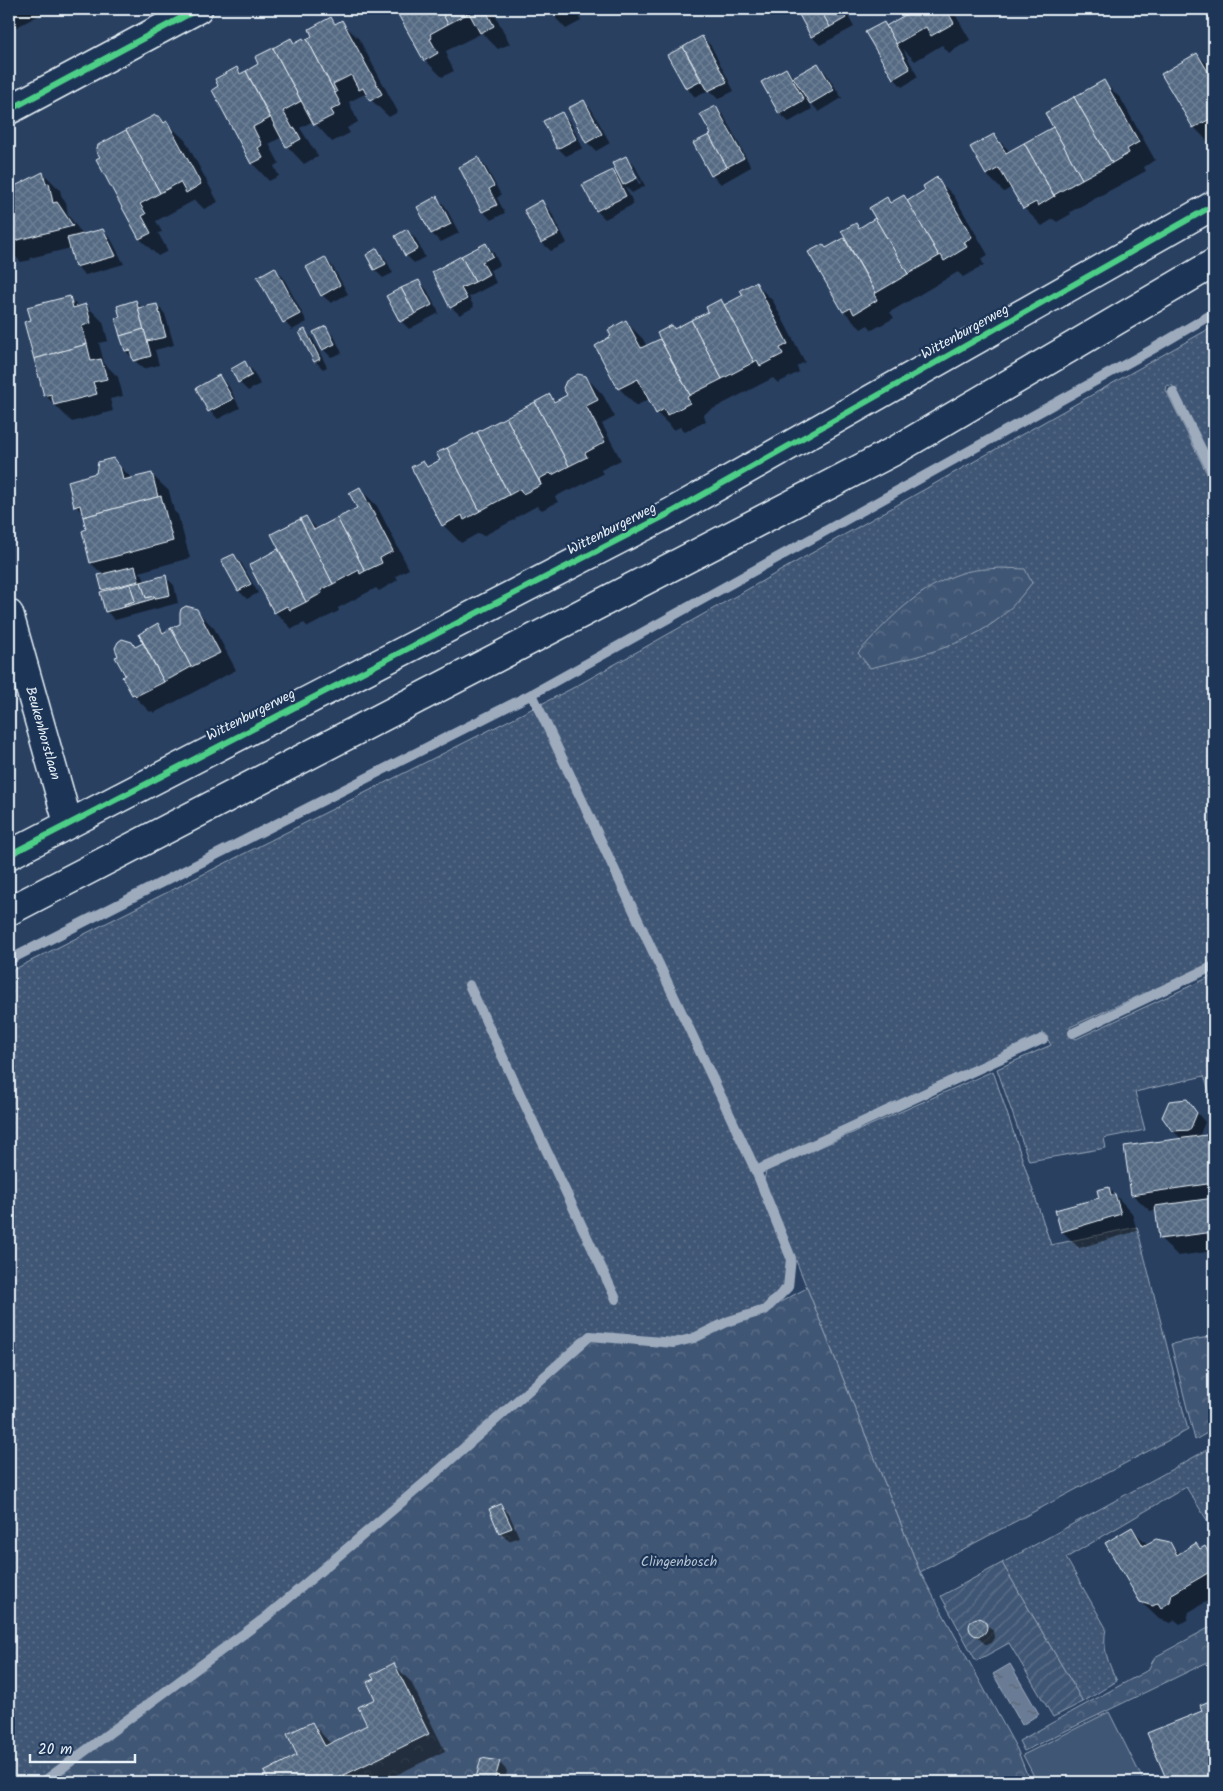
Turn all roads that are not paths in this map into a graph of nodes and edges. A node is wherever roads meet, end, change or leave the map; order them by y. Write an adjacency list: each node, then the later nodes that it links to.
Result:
1 (198, 9): 2 (street)
2 (9, 110)
3 (1214, 205): 6 (street, Wittenburgerweg)
4 (1214, 263): 8 (street)
5 (9, 614): 6 (street, Beukenhorstlaan)
6 (68, 823): 7 (street, Wittenburgerweg)
7 (9, 854)
8 (9, 911)

